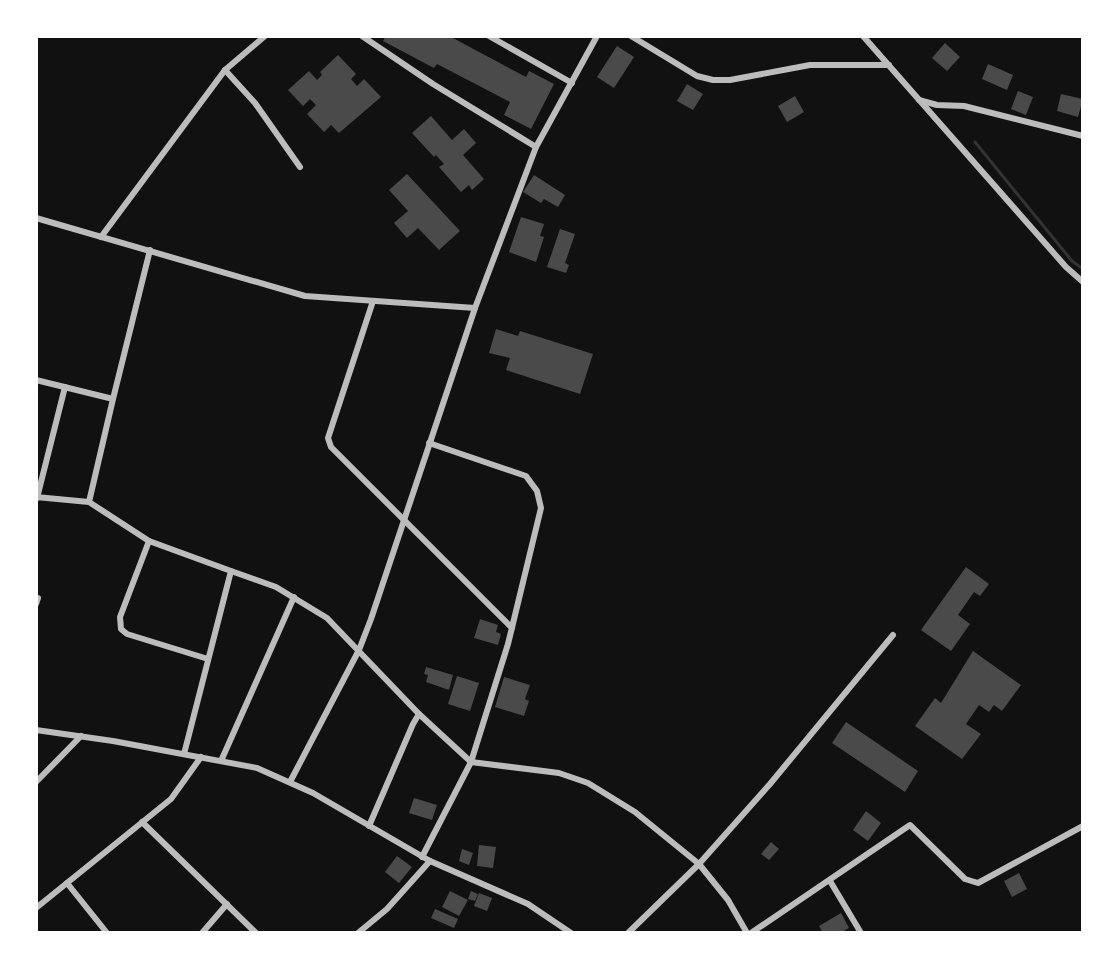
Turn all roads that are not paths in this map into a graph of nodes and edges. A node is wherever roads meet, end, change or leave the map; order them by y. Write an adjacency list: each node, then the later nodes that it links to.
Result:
1 (265, 36): 8 (street)
2 (362, 36): 12 (street)
3 (489, 36): 9 (street)
4 (597, 36): 9 (street)
5 (631, 36): 7 (street)
6 (863, 36): 7 (street)
7 (889, 65): 10 (street)
8 (225, 70): 13 (street); 15 (street)
9 (572, 83): 12 (street)
10 (919, 99): 11 (street); 17 (street)
11 (1083, 136)
12 (536, 147): 19 (street)
13 (300, 167)
14 (36, 218): 15 (street)
15 (101, 237): 16 (street)
16 (150, 250): 18 (street); 22 (street)
17 (1083, 282)
18 (373, 301): 19 (street); 26 (street)
19 (475, 308): 23 (street)
20 (36, 380): 21 (street)
21 (65, 387): 22 (street); 24 (street)
22 (113, 399): 25 (street)
23 (429, 443): 26 (street); 30 (street)
24 (37, 498): 25 (street)
25 (89, 502): 27 (street)
26 (404, 520): 30 (street); 32 (street)
27 (149, 541): 28 (street); 33 (street)
28 (231, 571): 29 (street); 33 (street)
29 (294, 597): 32 (street); 39 (street)
30 (512, 628): 40 (street)
31 (893, 635): 48 (street)
32 (359, 650): 34 (street); 42 (street)
33 (208, 659): 37 (street)
34 (419, 714): 40 (street); 44 (street)
35 (36, 730): 36 (street)
36 (81, 736): 37 (street); 41 (street)
37 (184, 754): 38 (street)
38 (201, 757): 39 (street); 43 (street)
39 (221, 761): 42 (street)
40 (471, 762): 46 (street); 48 (street)
41 (36, 782)
42 (290, 782): 44 (street)
43 (142, 822): 50 (street); 51 (street)
44 (369, 826): 46 (street)
45 (1083, 826): 49 (street)
46 (422, 857): 47 (street)
47 (430, 861): 56 (street); 57 (street)
48 (699, 864): 58 (street); 59 (street)
49 (830, 881): 59 (street); 60 (street)
50 (67, 883): 52 (street); 53 (street)
51 (227, 904): 54 (street); 55 (street)
52 (36, 908)
53 (107, 933)
54 (202, 933)
55 (256, 933)
56 (358, 933)
57 (571, 933)
58 (628, 933)
59 (749, 933)
60 (861, 933)

